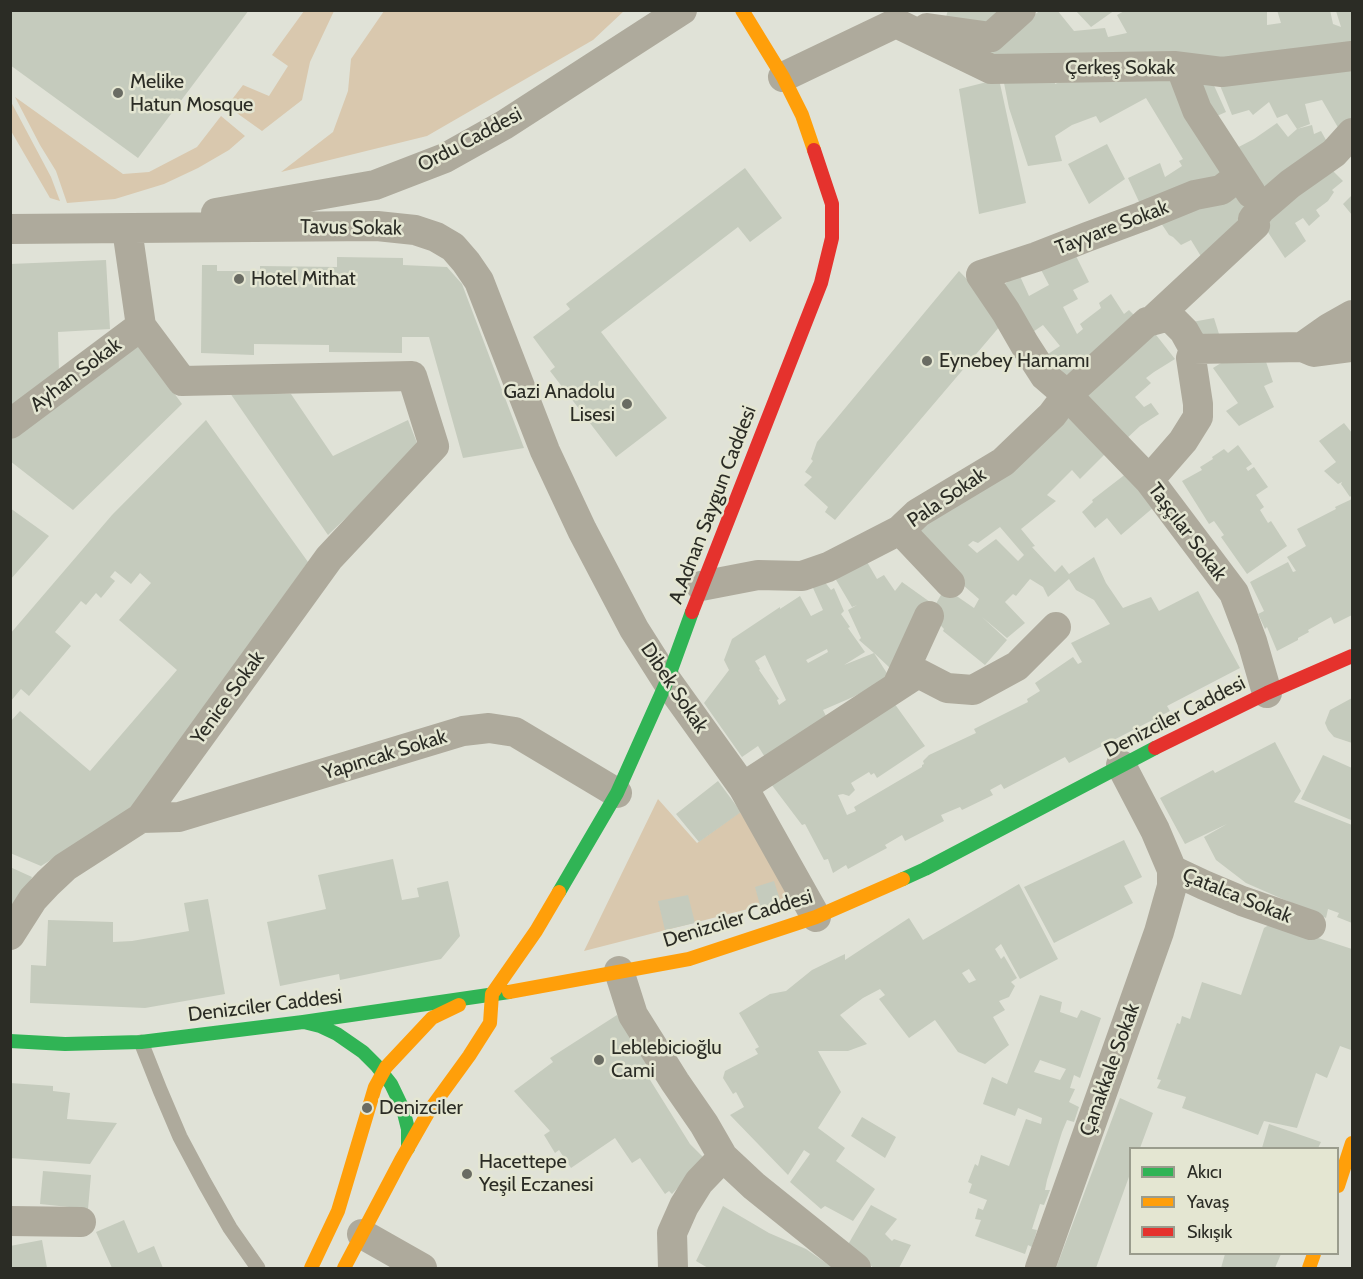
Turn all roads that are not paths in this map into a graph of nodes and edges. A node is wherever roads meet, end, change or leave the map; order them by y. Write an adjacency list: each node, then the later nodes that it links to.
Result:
1 (682, 10): 12 (street, Ordu Caddesi)
2 (742, 10): 7 (main road, A.Adnan Saygun Caddesi)
3 (1021, 10): 4 (street)
4 (896, 23): 6 (street, Çerkeş Sokak); 7 (street)
5 (1353, 56): 6 (street, Çerkeş Sokak)
6 (1181, 68): 9 (street)
7 (783, 77): 26 (main road, A.Adnan Saygun Caddesi)
8 (1353, 133): 10 (street, Pala Sokak)
9 (1239, 176): 10 (street); 13 (street, Tayyare Sokak)
10 (1261, 209): 15 (street, Pala Sokak)
11 (10, 229): 12 (street)
12 (127, 229): 16 (street); 22 (street, Tavus Sokak)
13 (981, 275): 20 (street, Taşçılar Sokak)
14 (1353, 315): 17 (street)
15 (1150, 321): 19 (street); 20 (street, Pala Sokak)
16 (141, 326): 21 (street, Ayhan Sokak); 36 (street, Yenice Sokak)
17 (1302, 347): 18 (street); 19 (street)
18 (1353, 347)
19 (1194, 349): 23 (street)
20 (1067, 395): 23 (street, Taşçılar Sokak); 24 (street, Pala Sokak)
21 (10, 423)
22 (545, 451): 30 (street, Dibek Sokak)
23 (1149, 480): 32 (street, Taşçılar Sokak)
24 (900, 530): 25 (street); 26 (street, Pala Sokak)
25 (950, 583)
26 (701, 586): 30 (main road, A.Adnan Saygun Caddesi)
27 (929, 616): 31 (street)
28 (1056, 627): 31 (street)
29 (1353, 656): 32 (main road, Denizciler Caddesi)
30 (666, 681): 34 (street, Dibek Sokak); 35 (main road, A.Adnan Saygun Caddesi)
31 (897, 686): 34 (street)
32 (1267, 693): 33 (main road, Denizciler Caddesi)
33 (1121, 765): 37 (street, Çatalca Sokak); 38 (main road, Denizciler Caddesi)
34 (743, 787): 38 (street, Dibek Sokak)
35 (617, 793): 36 (street, Yapıncak Sokak); 42 (main road, A.Adnan Saygun Caddesi)
36 (141, 818): 40 (street, Yenice Sokak)
37 (1172, 870): 39 (street, Çatalca Sokak); 60 (street, Çanakkale Sokak)
38 (816, 917): 41 (main road, Denizciler Caddesi)
39 (1311, 925)
40 (10, 935)
41 (619, 971): 42 (main road, Denizciler Caddesi); 49 (street)
42 (492, 994): 43 (main road, Denizciler Caddesi); 46 (main road); 48 (main road)
43 (303, 1022): 45 (main road, Denizciler Caddesi); 46 (main road)
44 (10, 1041): 45 (main road, Denizciler Caddesi)
45 (141, 1042): 54 (lane)
46 (382, 1074): 48 (main road); 55 (main road)
47 (1353, 1143): 50 (main road)
48 (408, 1148): 53 (main road)
49 (723, 1157): 58 (street); 59 (street)
50 (1339, 1183)
51 (10, 1221): 52 (street)
52 (81, 1222)
53 (362, 1234): 56 (main road); 57 (street)
54 (258, 1269)
55 (311, 1269)
56 (344, 1269)
57 (422, 1269)
58 (673, 1269)
59 (856, 1269)
60 (1040, 1269)

